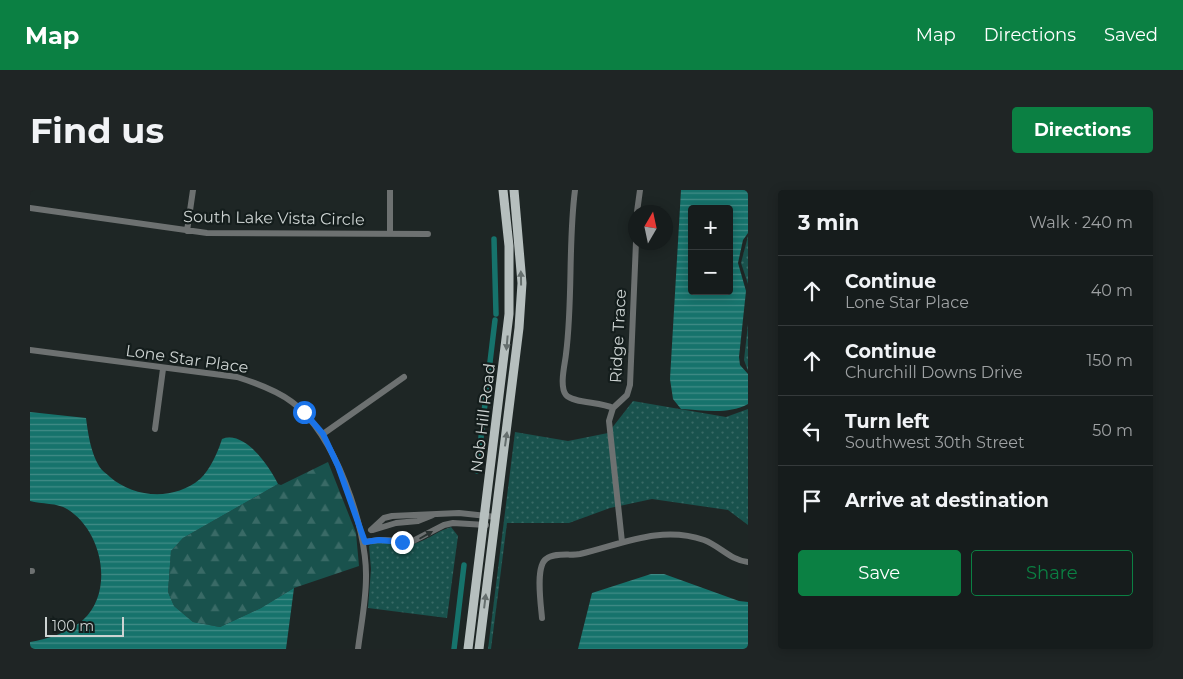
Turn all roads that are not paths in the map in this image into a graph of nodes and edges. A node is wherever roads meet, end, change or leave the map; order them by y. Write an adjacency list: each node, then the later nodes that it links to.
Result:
1 (193, 190): 9 (street)
2 (390, 190): 10 (street)
3 (503, 190): 19 (main road, Nob Hill Road, one-way to 19)
4 (514, 190): 20 (main road, Nob Hill Road, one-way to 4)
5 (575, 190): 16 (street)
6 (640, 190): 7 (street)
7 (638, 205)
8 (30, 208): 9 (street, South Lake Vista Circle)
9 (187, 231): 10 (street, South Lake Vista Circle)
10 (390, 234): 11 (street, South Lake Vista Circle)
11 (428, 234)
12 (636, 250): 16 (street, Ridge Trace)
13 (30, 350): 14 (street, Lone Star Place)
14 (163, 369): 17 (street); 18 (street, Lone Star Place)
15 (404, 377): 18 (street)
16 (613, 408): 25 (street)
17 (155, 429)
18 (323, 434): 22 (street, Lone Star Place)
19 (484, 520): 20 (street); 21 (street); 23 (street, one-way to 19); 29 (main road, Nob Hill Road)
20 (496, 522): 30 (main road, Nob Hill Road, one-way to 20)
21 (381, 526): 22 (street); 23 (street)
22 (362, 533): 24 (street, Lone Star Place)
23 (392, 541): 24 (street)
24 (365, 542): 28 (street, Lone Star Place)
25 (622, 542): 26 (street); 27 (street)
26 (748, 562)
27 (542, 618)
28 (358, 649)
29 (468, 649)
30 (479, 649)

